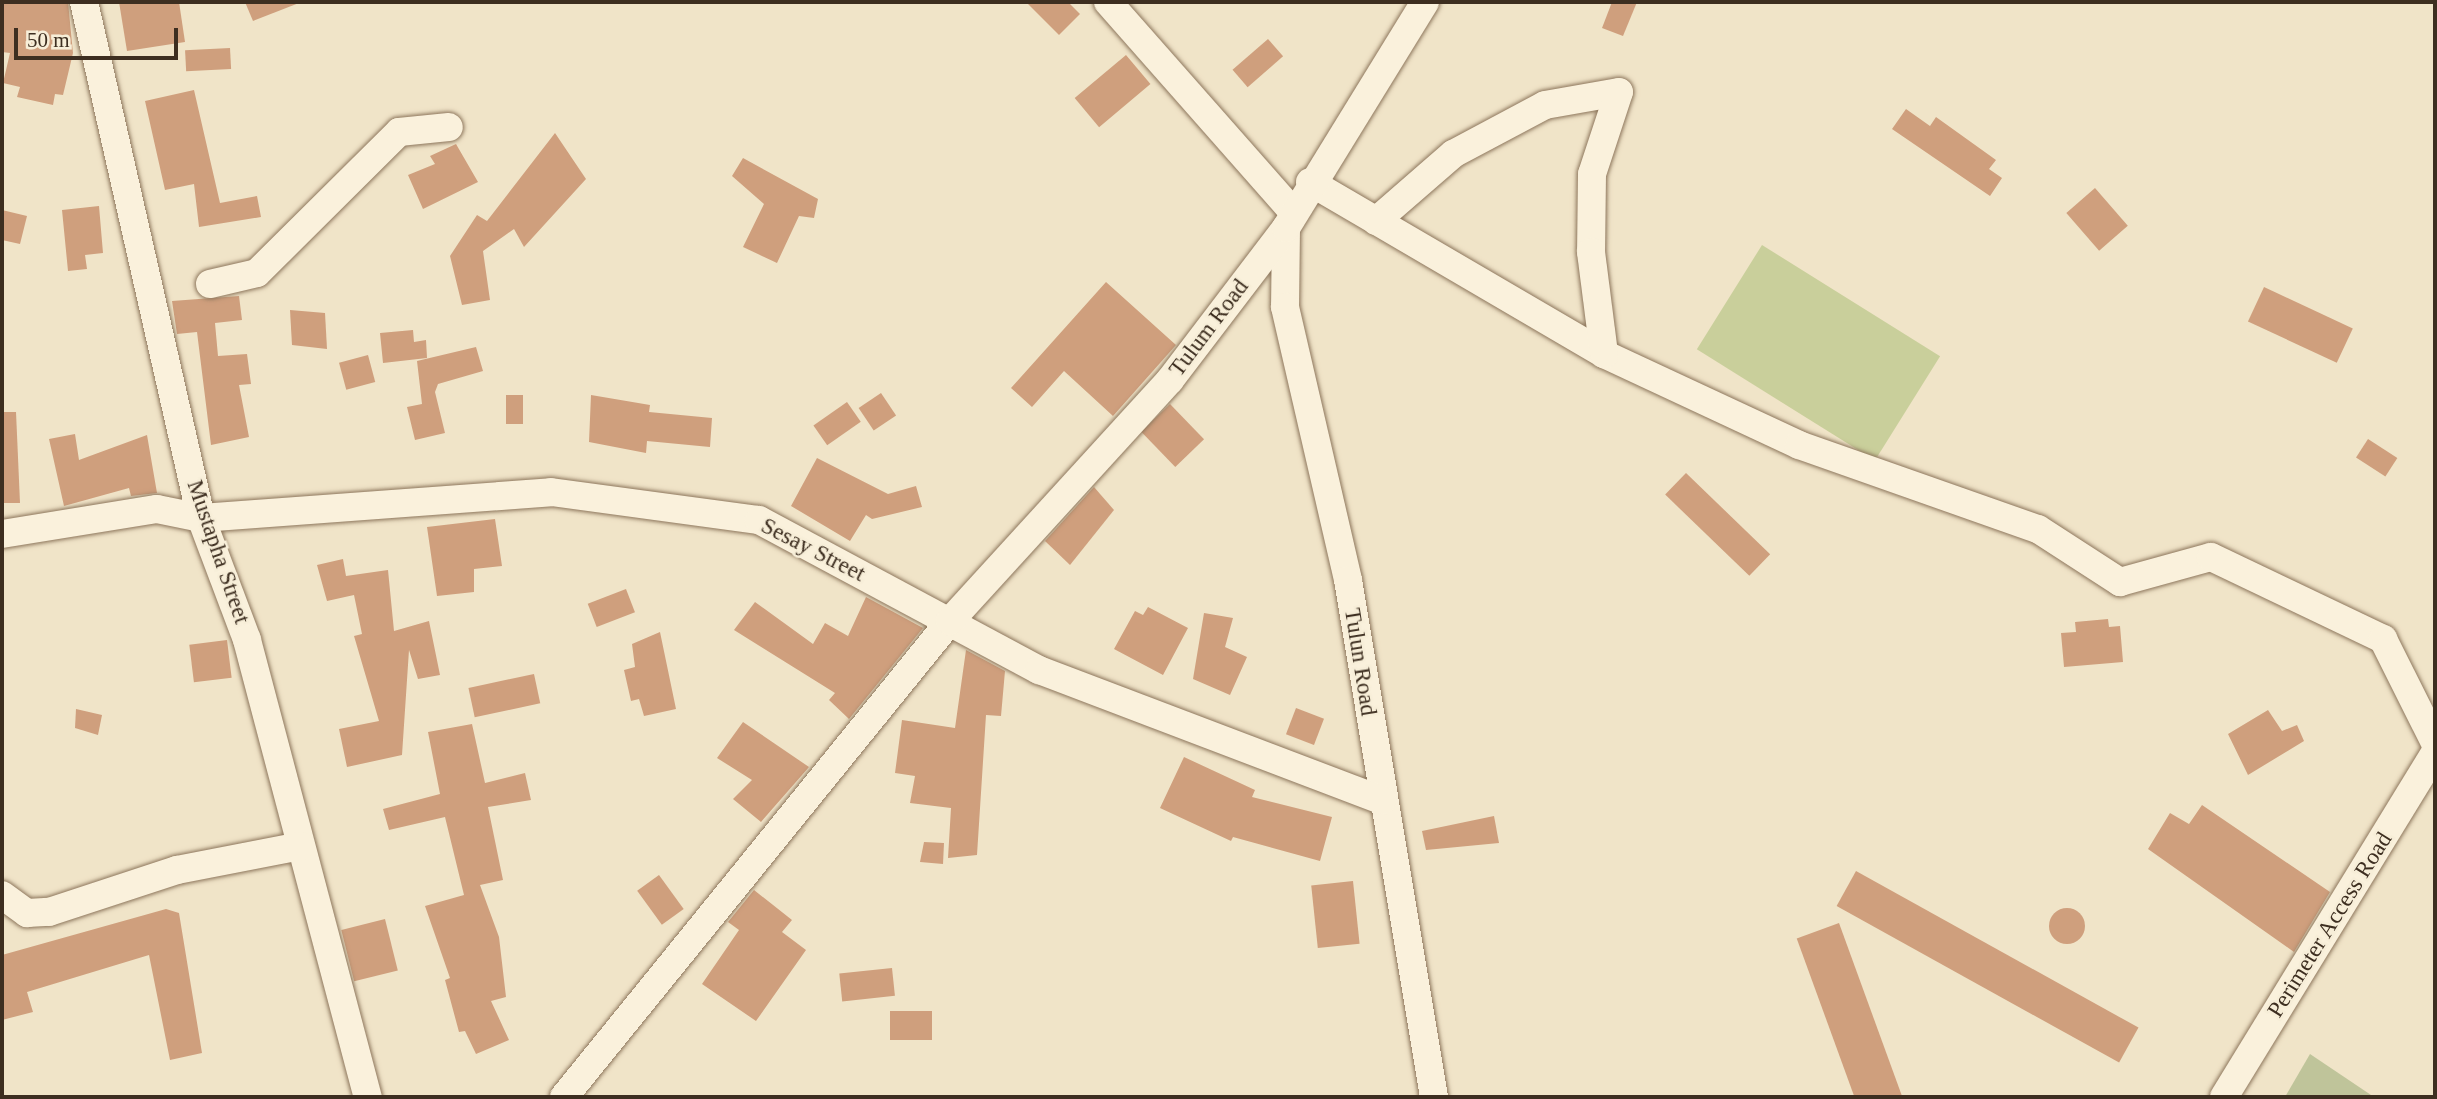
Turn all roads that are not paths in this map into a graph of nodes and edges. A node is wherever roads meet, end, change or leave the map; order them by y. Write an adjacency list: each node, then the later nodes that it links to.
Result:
1 (84, 2): 10 (street, Mustapha Street)
2 (1108, 2): 6 (street)
3 (1425, 2): 5 (street, Tulum Road)
4 (449, 127): 8 (street)
5 (1310, 182): 6 (street, Tulum Road); 7 (street)
6 (1290, 221): 12 (street, Tulum Road); 15 (street, Tulun Road)
7 (1376, 221): 9 (street); 9 (street)
8 (210, 284)
9 (1604, 354): 13 (street)
10 (201, 518): 11 (street, Sesay Street); 12 (street, Sesay Street); 16 (street, Mustapha Street)
11 (2, 534)
12 (950, 621): 15 (street, Sesay Street); 19 (street, Tulum Road)
13 (2435, 743)
14 (2435, 753): 21 (street, Perimeter Access Road)
15 (1382, 800): 20 (street, Tulun Road)
16 (301, 846): 17 (street); 18 (street, Mustapha Street)
17 (2, 895)
18 (368, 1097)
19 (564, 1097)
20 (1434, 1097)
21 (2224, 1097)

